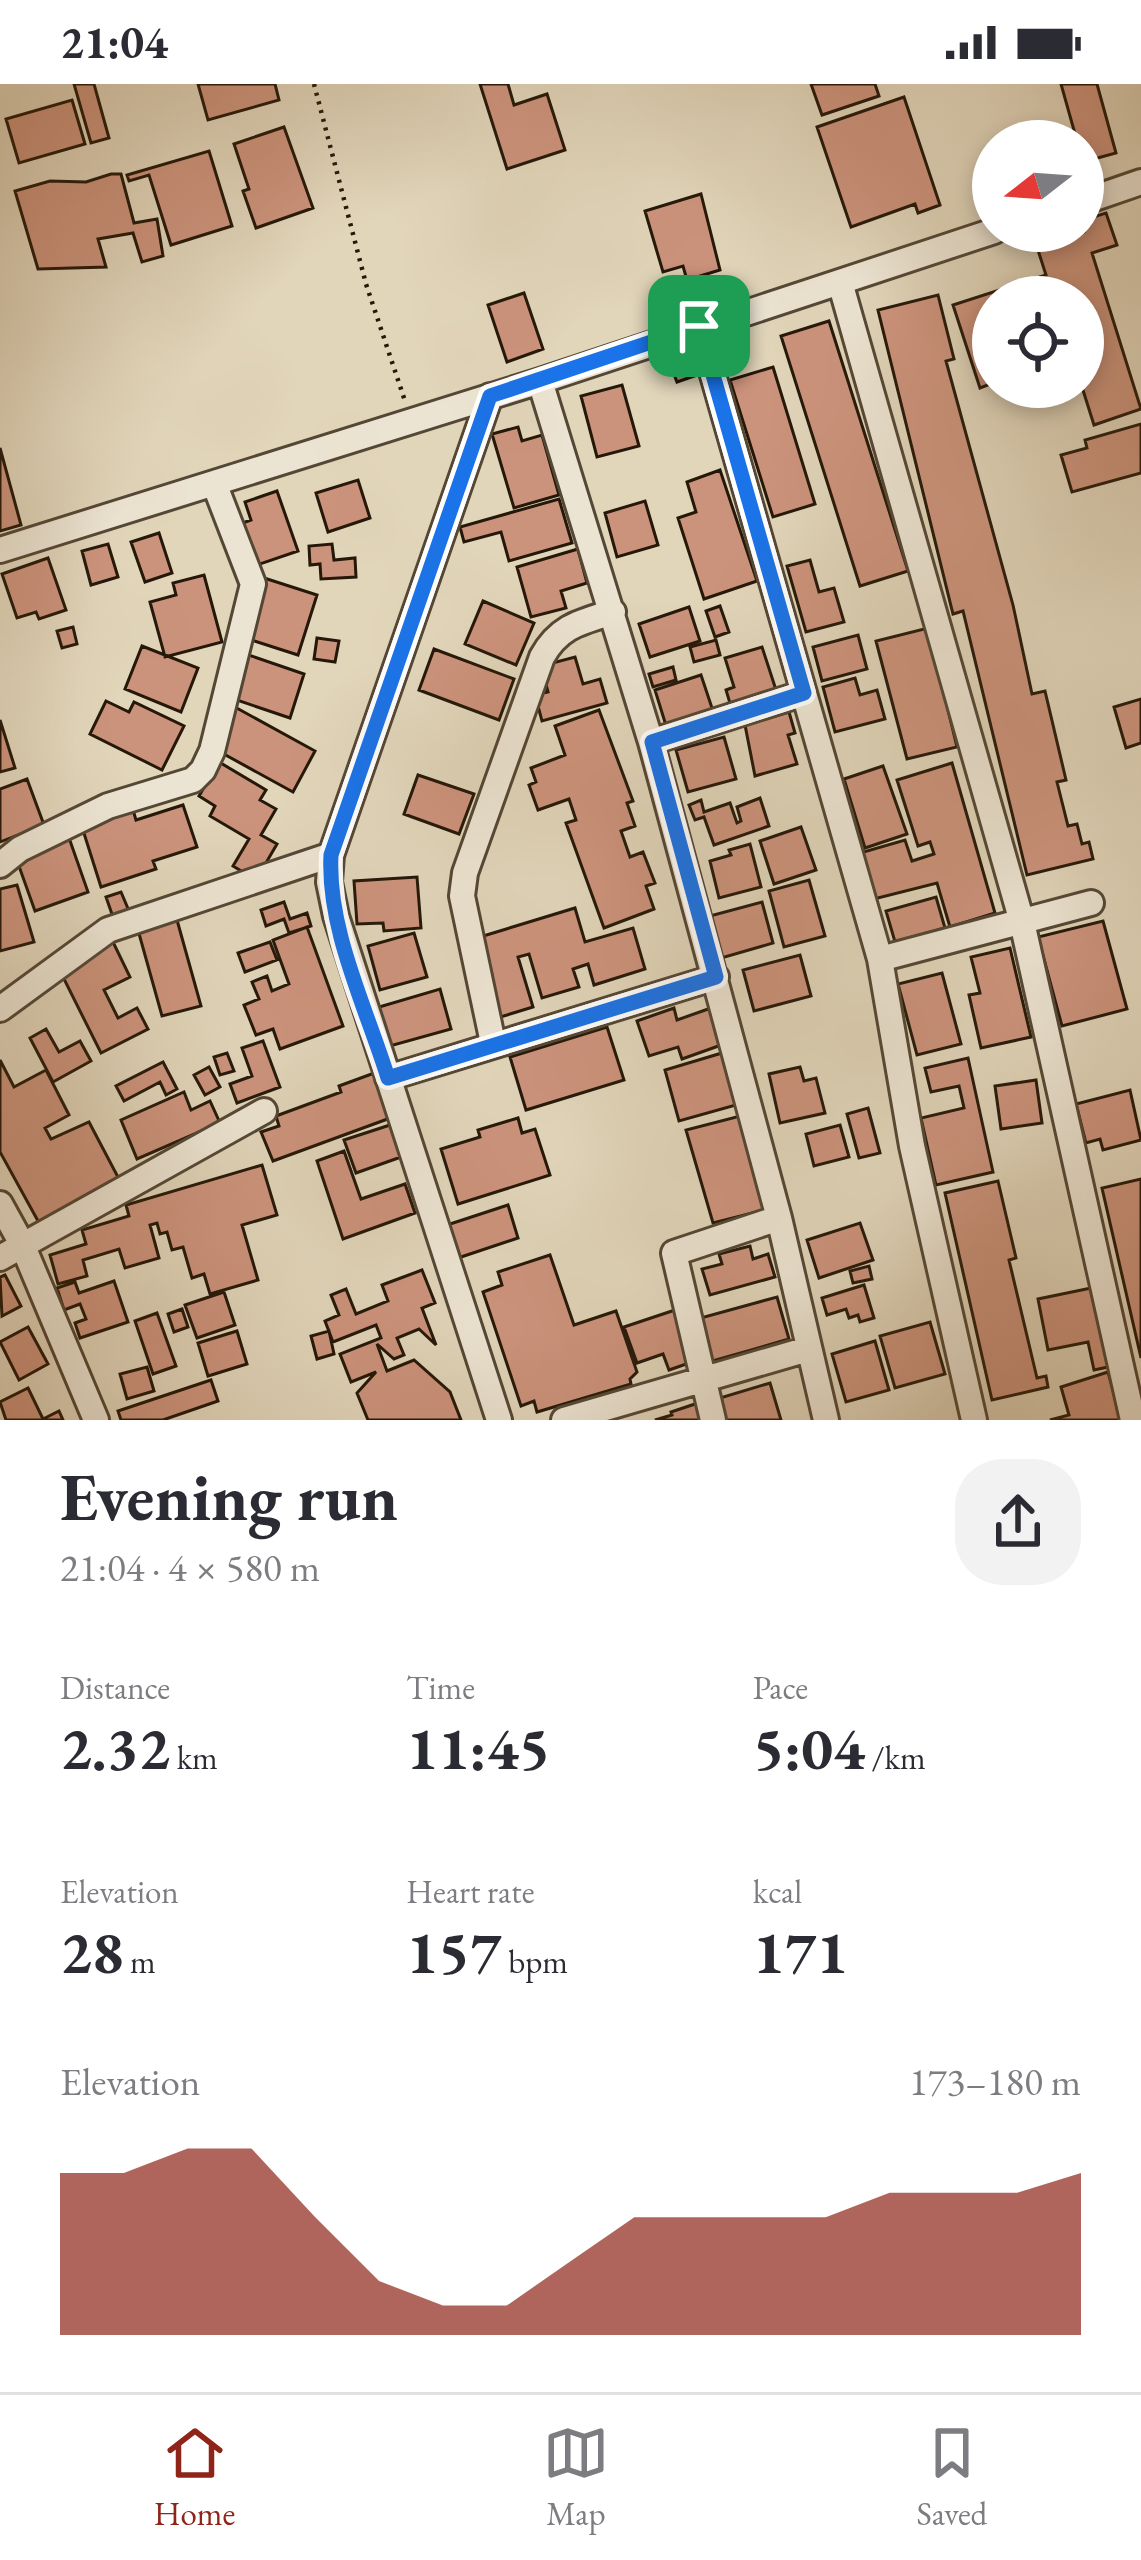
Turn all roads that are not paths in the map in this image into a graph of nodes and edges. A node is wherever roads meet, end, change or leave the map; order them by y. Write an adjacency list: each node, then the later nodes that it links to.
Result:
1 (1141, 182): 2 (street)
2 (1104, 195)
3 (972, 238): 4 (street)
4 (840, 282): 5 (street); 16 (street)
5 (699, 326): 6 (street); 11 (street)
6 (540, 381): 7 (street); 10 (street)
7 (490, 396): 8 (street); 13 (street)
8 (214, 483): 9 (street); 14 (street)
9 (0, 550)
10 (613, 612): 12 (street); 20 (street)
11 (804, 693): 12 (street); 17 (street)
12 (652, 742): 18 (street)
13 (331, 855): 19 (street); 21 (street)
14 (0, 865)
15 (1091, 903): 16 (street)
16 (1022, 922): 17 (street); 34 (street)
17 (880, 959): 33 (street)
18 (716, 977): 20 (street); 24 (street)
19 (0, 1009)
20 (494, 1043): 21 (street)
21 (388, 1078): 29 (street)
22 (264, 1111): 25 (street)
23 (0, 1204): 25 (street)
24 (778, 1218): 26 (street); 27 (street)
25 (11, 1251): 28 (street)
26 (808, 1349): 27 (street); 32 (street)
27 (703, 1380): 30 (street); 31 (street)
28 (96, 1420)
29 (499, 1420)
30 (564, 1420)
31 (713, 1420)
32 (826, 1420)
33 (974, 1420)
34 (1133, 1420)

